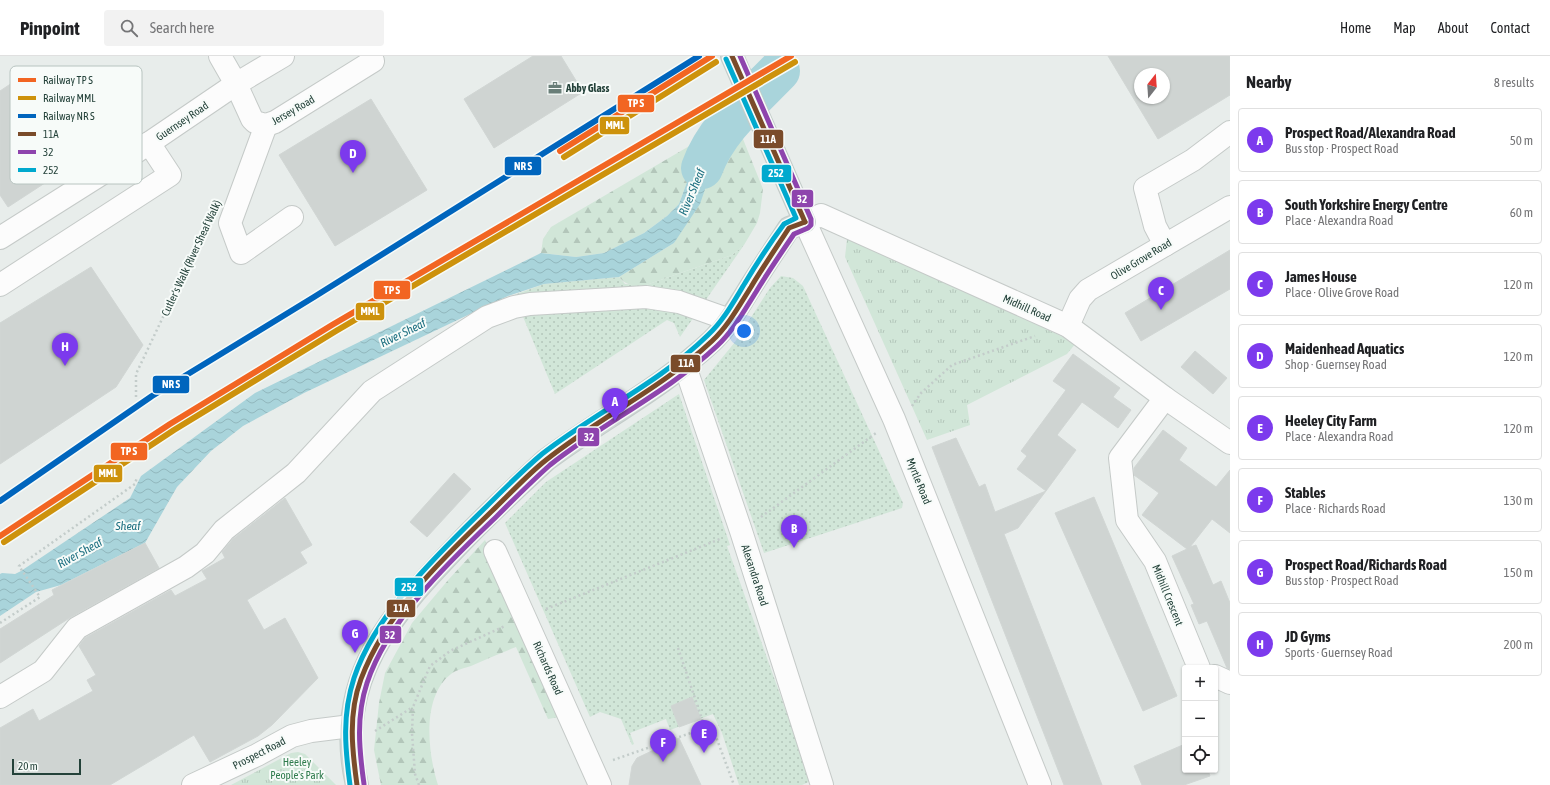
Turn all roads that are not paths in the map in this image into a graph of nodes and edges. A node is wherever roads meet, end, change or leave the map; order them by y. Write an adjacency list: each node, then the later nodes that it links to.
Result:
1 (220, 56): 5 (street, Jersey Road)
2 (283, 56): 5 (street, Guernsey Road)
3 (732, 56): 13 (main road, Myrtle Road)
4 (372, 61): 6 (street, Jersey Road)
5 (236, 84): 6 (street, Jersey Road); 8 (street, Guernsey Road)
6 (266, 125): 12 (street)
7 (1230, 132): 15 (street)
8 (148, 144): 9 (street, Guernsey Road); 16 (street)
9 (142, 148)
10 (85, 184): 14 (street, Guernsey Road)
11 (1230, 207): 15 (street, Olive Grove Road)
12 (292, 217)
13 (805, 222): 17 (main road); 18 (street, Midhill Road); 32 (street, Myrtle Road)
14 (0, 238)
15 (1165, 245): 18 (street, Olive Grove Road)
16 (0, 285)
17 (730, 320): 19 (main road); 26 (street)
18 (1068, 326): 20 (street, Midhill Road)
19 (685, 366): 27 (main road); 31 (street, Alexandra Road)
20 (1165, 398): 21 (street, Midhill Road); 23 (street, Midhill Crescent)
21 (1230, 443)
22 (495, 551): 28 (street, Richards Road)
23 (1198, 665)
24 (1218, 677): 25 (street)
25 (1230, 683)
26 (0, 697)
27 (351, 736): 29 (street, Prospect Road); 30 (main road)
28 (597, 776)
29 (192, 785)
30 (357, 785)
31 (822, 785)
32 (1040, 785)

